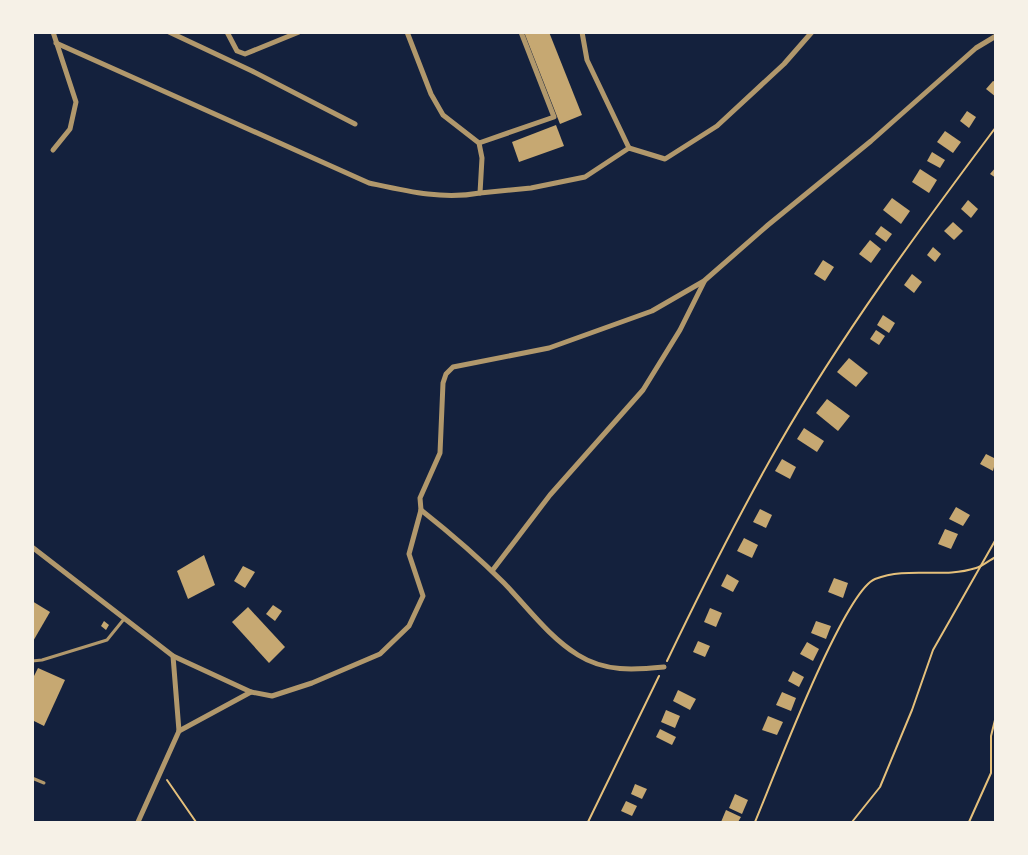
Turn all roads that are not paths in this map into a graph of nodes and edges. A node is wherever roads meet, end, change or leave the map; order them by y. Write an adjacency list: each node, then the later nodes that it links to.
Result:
1 (53, 32): 10 (street)
2 (169, 32): 11 (street)
3 (227, 32): 4 (street)
4 (299, 32)
5 (407, 32): 12 (street)
6 (521, 32): 12 (street)
7 (582, 32): 13 (street)
8 (812, 32): 13 (street)
9 (996, 36): 16 (street)
10 (56, 43): 14 (street); 15 (street)
11 (355, 124)
12 (478, 143): 15 (street)
13 (629, 148): 15 (street)
14 (52, 150)
15 (480, 193)
16 (704, 281): 17 (street); 19 (street)
17 (421, 510): 19 (street); 24 (street)
18 (32, 547): 20 (street)
19 (492, 571): 23 (street)
20 (125, 619): 21 (street); 22 (lane)
21 (173, 656): 24 (street); 25 (street)
22 (32, 661)
23 (664, 667)
24 (250, 692): 25 (street)
25 (179, 731): 28 (street)
26 (32, 778): 27 (lane)
27 (44, 782)
28 (138, 822)

